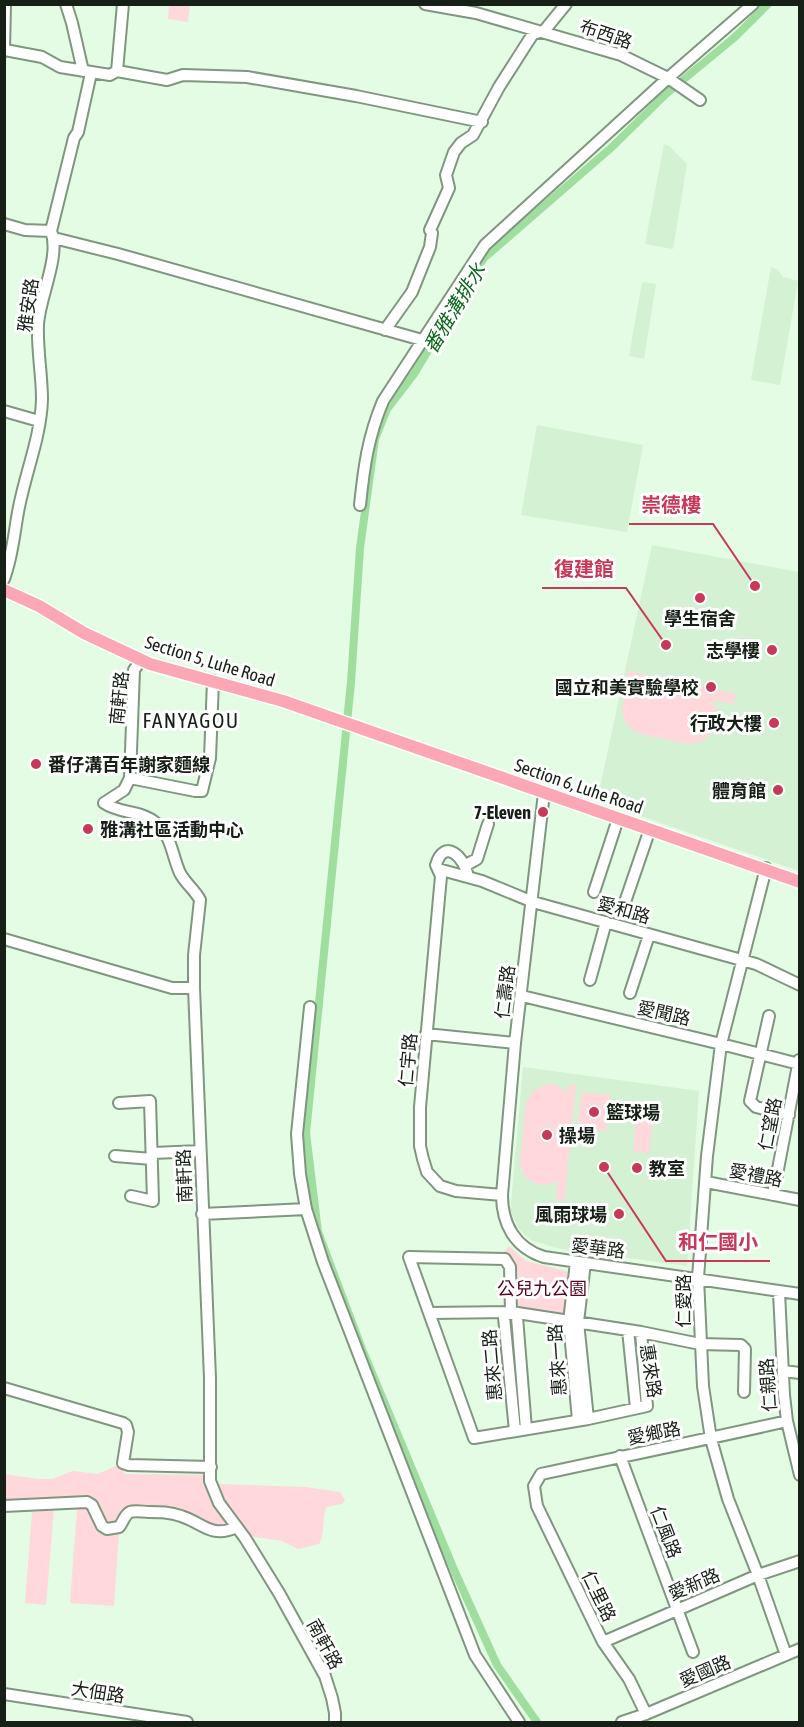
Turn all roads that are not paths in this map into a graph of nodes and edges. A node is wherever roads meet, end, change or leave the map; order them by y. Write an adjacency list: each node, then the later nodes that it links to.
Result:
1 (5, 4): 8 (street)
2 (66, 4): 10 (street, 雅安路)
3 (123, 4): 9 (street)
4 (425, 4): 7 (street, 布西路)
5 (566, 4): 7 (street)
6 (753, 4): 11 (street)
7 (544, 31): 11 (street, 布西路); 13 (street)
8 (5, 50): 10 (street)
9 (117, 70): 10 (street); 13 (street)
10 (87, 72): 15 (street, 雅安路)
11 (670, 80): 12 (street, 布西路); 17 (street)
12 (700, 99)
13 (482, 122): 16 (street)
14 (4, 224): 15 (street)
15 (53, 234): 16 (street); 19 (street, 雅安路)
16 (385, 330): 17 (street)
17 (422, 340): 20 (street)
18 (4, 411): 19 (street)
19 (39, 421): 21 (street, 雅安路)
20 (360, 505)
21 (4, 579)
22 (4, 590): 23 (main road, Section 5, Luhe Road)
23 (141, 660): 24 (main road, Section 5, Luhe Road); 26 (street, 南軒路)
24 (213, 681): 25 (main road, Section 5, Luhe Road); 26 (street)
25 (346, 723): 27 (main road, Section 6, Luhe Road)
26 (130, 778): 44 (street, 南軒路)
27 (544, 793): 28 (main road, Section 6, Luhe Road); 36 (street, 仁壽路)
28 (618, 819): 30 (main road, Section 6, Luhe Road); 35 (street)
29 (488, 824): 33 (street)
30 (650, 829): 31 (main road, Section 6, Luhe Road); 37 (street)
31 (766, 868): 34 (main road, Section 6, Luhe Road); 41 (street, 仁愛路)
32 (438, 869): 33 (street, 愛和路); 33 (street); 49 (street, 仁宇路)
33 (467, 871): 36 (street, 愛和路)
34 (800, 882)
35 (594, 892)
36 (533, 902): 38 (street, 愛和路); 46 (street, 仁壽路)
37 (625, 903)
38 (606, 922): 39 (street, 愛和路); 42 (street)
39 (649, 935): 41 (street, 愛和路); 45 (street)
40 (4, 939): 44 (street)
41 (742, 961): 43 (street, 愛和路); 51 (street, 仁愛路)
42 (590, 980)
43 (800, 985)
44 (194, 988): 56 (street, 南軒路)
45 (630, 993)
46 (522, 996): 50 (street, 仁壽路); 51 (street, 愛聞路)
47 (310, 1007): 64 (street)
48 (769, 1016): 52 (street)
49 (426, 1034): 50 (street); 60 (street, 仁宇路)
50 (515, 1043): 60 (street, 仁壽路)
51 (721, 1044): 52 (street, 愛聞路); 59 (street, 仁愛路)
52 (760, 1054): 53 (street, 愛聞路); 55 (street)
53 (799, 1062): 55 (street, 仁望路)
54 (119, 1102): 58 (street)
55 (789, 1115): 61 (street, 仁望路)
56 (200, 1151): 58 (street); 65 (street, 南軒路)
57 (115, 1156): 58 (street)
58 (153, 1156): 62 (street)
59 (706, 1182): 61 (street, 愛禮路); 67 (street, 仁愛路)
60 (502, 1195): 66 (street, 愛華路)
61 (773, 1195): 63 (street, 愛禮路)
62 (131, 1196)
63 (800, 1200)
64 (306, 1209): 65 (street); 103 (street)
65 (202, 1214): 86 (street, 南軒路)
66 (580, 1263): 67 (street, 愛華路); 72 (street, 惠來一路)
67 (698, 1278): 68 (street, 愛華路); 75 (street, 仁愛路)
68 (778, 1292): 69 (street, 愛華路); 76 (street, 仁親路)
69 (800, 1294)
70 (511, 1312): 71 (street); 71 (street, 惠來二路); 72 (street); 83 (street, 惠來二路)
71 (429, 1313): 83 (street)
72 (573, 1322): 73 (street); 81 (street, 惠來一路)
73 (628, 1330): 74 (street); 80 (street, 惠來路)
74 (641, 1332): 75 (street); 80 (street, 惠來路)
75 (700, 1344): 79 (street); 84 (street, 仁愛路)
76 (783, 1371): 77 (street); 82 (street, 仁親路)
77 (800, 1373)
78 (4, 1388): 86 (street)
79 (744, 1392)
80 (636, 1408): 81 (street)
81 (583, 1420): 83 (street)
82 (787, 1421): 84 (street, 愛鄉路); 87 (street, 仁親路)
83 (520, 1430)
84 (711, 1439): 85 (street, 愛鄉路); 92 (street, 仁愛路)
85 (620, 1456): 88 (street, 愛鄉路); 93 (street, 仁風路)
86 (211, 1467): 90 (street, 南軒路)
87 (800, 1475)
88 (534, 1486): 94 (street, 仁里路)
89 (4, 1506): 90 (street)
90 (237, 1527): 102 (street, 南軒路)
91 (800, 1561): 92 (street, 愛新路)
92 (758, 1575): 93 (street, 愛新路); 97 (street, 仁愛路)
93 (677, 1609): 94 (street, 愛新路); 96 (street, 仁風路)
94 (603, 1642): 99 (street, 仁里路)
95 (800, 1649): 97 (street, 愛國路)
96 (693, 1652)
97 (786, 1655): 99 (street, 愛國路)
98 (4, 1694): 100 (street, 大佃路)
99 (646, 1714): 104 (street, 愛國路)
100 (161, 1720): 101 (street, 大佃路)
101 (187, 1722)
102 (335, 1722)
103 (519, 1722)
104 (622, 1722)

